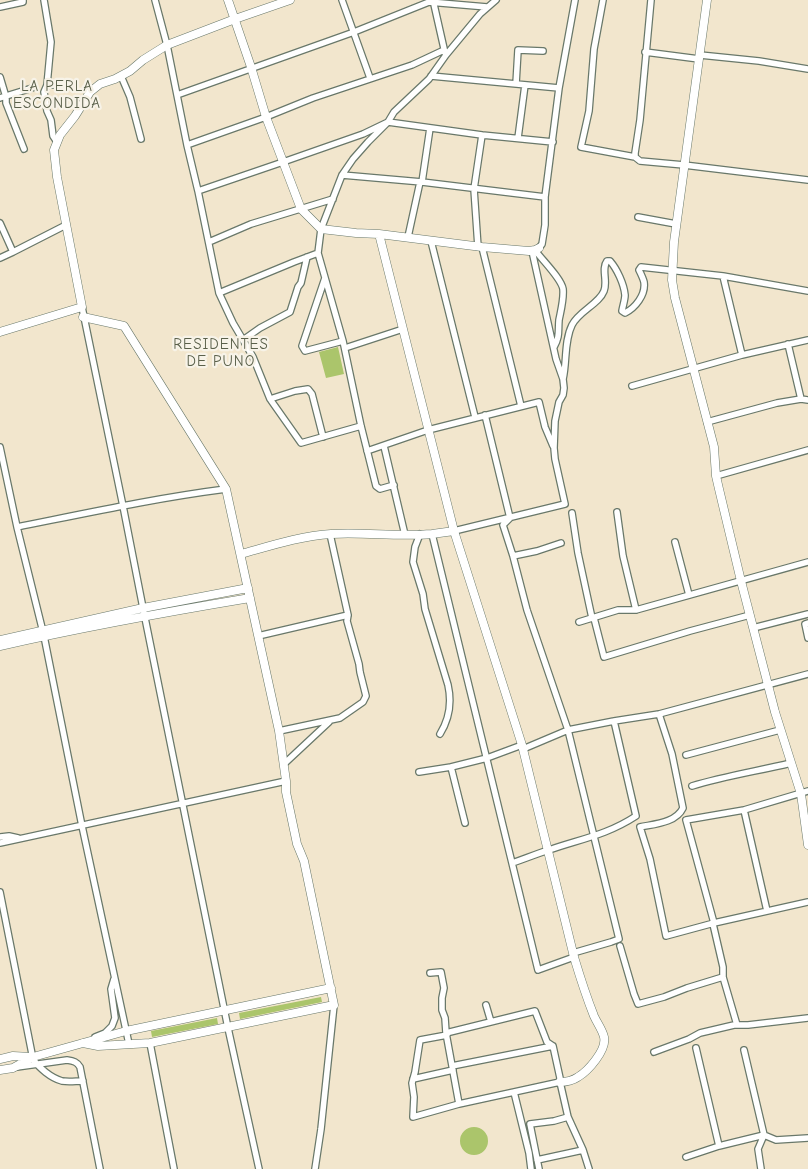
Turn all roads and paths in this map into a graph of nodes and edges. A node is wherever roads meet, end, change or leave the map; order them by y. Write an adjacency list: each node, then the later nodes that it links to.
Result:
1 (23, 0): 14 (street)
2 (44, 0): 32 (street)
3 (155, 0): 18 (street)
4 (228, 0): 16 (street)
5 (290, 0): 16 (street)
6 (342, 0): 17 (street)
7 (496, 0): 15 (street)
8 (575, 0): 34 (street)
9 (603, 0): 47 (street)
10 (651, 0): 21 (street)
11 (707, 0): 22 (street)
12 (433, 1): 13 (street); 17 (street); 19 (street)
13 (453, 2): 15 (street)
14 (0, 7)
15 (486, 7): 19 (street)
16 (235, 19): 18 (street); 23 (street)
17 (354, 32): 23 (street); 28 (street)
18 (167, 45): 25 (street); 35 (street)
19 (445, 52): 26 (street); 28 (street)
20 (543, 52): 29 (street)
21 (645, 52): 22 (street); 47 (street)
22 (699, 57): 24 (street); 49 (street)
23 (251, 67): 35 (street); 37 (street)
24 (808, 69)
25 (121, 76): 42 (street); 43 (street)
26 (431, 76): 29 (street); 38 (street)
27 (0, 77): 36 (street)
28 (370, 78): 37 (street)
29 (516, 84): 31 (street)
30 (68, 85): 32 (street)
31 (525, 85): 34 (street); 41 (street)
32 (47, 86): 43 (street)
33 (32, 88): 36 (street)
34 (559, 88): 44 (street)
35 (177, 94): 45 (street)
36 (3, 97): 46 (street)
37 (266, 116): 45 (street); 48 (street)
38 (388, 122): 39 (street); 48 (street); 50 (street)
39 (430, 128): 40 (street); 52 (street)
40 (482, 135): 41 (street); 53 (street)
41 (518, 138): 44 (street)
42 (141, 139)
43 (57, 142): 61 (street)
44 (553, 142): 55 (street)
45 (187, 144): 54 (street)
46 (24, 150)
47 (635, 158): 49 (street)
48 (283, 162): 54 (street); 57 (street)
49 (684, 165): 51 (street); 60 (street)
50 (342, 175): 52 (street); 56 (street)
51 (808, 180)
52 (421, 182): 53 (street); 64 (street)
53 (474, 189): 55 (street); 67 (street)
54 (198, 191): 66 (street)
55 (545, 197): 68 (street)
56 (333, 199): 57 (street); 62 (street)
57 (301, 209): 62 (street); 66 (street)
58 (638, 217): 60 (street)
59 (0, 223): 69 (street)
60 (676, 224): 73 (street)
61 (66, 225): 69 (street); 78 (street)
62 (321, 229): 63 (street); 70 (street)
63 (379, 234): 64 (street); 80 (street)
64 (408, 237): 65 (street)
65 (431, 240): 67 (street); 96 (street)
66 (209, 242): 77 (street)
67 (480, 247): 68 (street); 94 (street)
68 (535, 250): 86 (street); 86 (street)
69 (13, 252): 72 (street)
70 (318, 254): 71 (street); 75 (street)
71 (307, 257): 77 (street); 82 (street)
72 (0, 258)
73 (673, 271): 74 (street); 88 (street); 89 (street)
74 (723, 276): 76 (street); 87 (street)
75 (325, 278): 85 (street); 85 (street)
76 (808, 291)
77 (219, 293): 82 (street)
78 (82, 307): 79 (street); 81 (street)
79 (83, 316): 108 (street); 109 (street)
80 (403, 329): 85 (street); 99 (street)
81 (0, 332)
82 (243, 340): 91 (street)
83 (808, 340): 84 (street)
84 (788, 344): 87 (street); 92 (street)
85 (344, 345): 98 (street)
86 (554, 348): 89 (street)
87 (742, 355): 88 (street)
88 (693, 368): 90 (street); 97 (street)
89 (563, 379): 103 (street)
90 (632, 386)
91 (270, 399): 100 (street); 100 (street)
92 (801, 399): 93 (street); 97 (street)
93 (808, 400)
94 (521, 406): 95 (street); 103 (street)
95 (485, 415): 96 (street); 112 (street)
96 (475, 417): 99 (street)
97 (707, 422): 106 (street)
98 (361, 426): 100 (street); 105 (street)
99 (428, 430): 101 (street); 114 (street)
100 (323, 437)
101 (384, 446): 105 (street); 107 (street)
102 (0, 447): 113 (street)
103 (554, 448): 112 (street)
104 (808, 450): 106 (street)
105 (367, 451): 107 (street)
106 (716, 476): 124 (street)
107 (394, 485): 116 (street)
108 (226, 489): 109 (street); 121 (street)
109 (123, 506): 113 (street); 128 (street)
110 (617, 512): 129 (street)
111 (572, 514): 134 (street)
112 (510, 518): 114 (street); 122 (street)
113 (17, 528): 138 (street)
114 (454, 531): 118 (street); 152 (street)
115 (330, 534): 116 (street); 121 (street); 131 (street)
116 (405, 534): 117 (street)
117 (420, 534): 118 (street); 151 (street)
118 (432, 534): 154 (street)
119 (675, 542): 126 (street)
120 (561, 543): 122 (street)
121 (241, 554): 125 (street)
122 (513, 556): 148 (street)
123 (808, 562): 124 (street)
124 (741, 581): 126 (street); 132 (street)
125 (248, 588): 127 (street); 128 (street)
126 (689, 595): 129 (street)
127 (250, 598): 133 (street); 139 (street)
128 (143, 608): 133 (street); 138 (street)
129 (636, 610): 134 (street)
130 (808, 614): 137 (street)
131 (348, 615): 139 (street); 146 (street)
132 (750, 615): 134 (street); 137 (street)
133 (144, 616): 138 (street); 162 (street)
134 (593, 618): 135 (street)
135 (579, 622)
136 (808, 623): 140 (street)
137 (753, 628): 144 (street)
138 (43, 633): 141 (street); 142 (street); 165 (street)
139 (258, 636): 150 (street)
140 (808, 638)
141 (0, 640)
142 (0, 646)
143 (808, 674): 144 (street)
144 (768, 685): 145 (street); 149 (street)
145 (659, 714): 147 (street); 176 (street)
146 (330, 720): 150 (street); 156 (street)
147 (614, 721): 148 (street); 166 (street)
148 (568, 730): 152 (street); 166 (street)
149 (780, 730): 153 (street); 155 (street)
150 (279, 731): 156 (street)
151 (440, 734)
152 (522, 747): 154 (street); 171 (street)
153 (686, 755)
154 (487, 758): 157 (street); 172 (street)
155 (791, 763): 160 (street); 161 (street)
156 (284, 764): 159 (street)
157 (452, 767): 158 (street); 164 (street)
158 (419, 772)
159 (286, 781): 162 (street); 182 (street)
160 (692, 786)
161 (804, 792): 163 (street); 170 (street)
162 (183, 804): 165 (street); 185 (street)
163 (744, 810): 175 (street); 176 (street)
164 (465, 823)
165 (82, 826): 168 (street); 180 (street)
166 (595, 836): 171 (street); 178 (street)
167 (0, 837): 168 (street)
168 (20, 838): 169 (street)
169 (0, 843)
170 (808, 843)
171 (548, 850): 172 (street); 178 (street)
172 (512, 863): 178 (street)
173 (0, 892): 199 (street)
174 (808, 902): 175 (street)
175 (767, 911): 176 (street)
176 (714, 924): 181 (street)
177 (620, 946): 181 (street)
178 (573, 955): 207 (street)
179 (430, 973): 191 (street)
180 (114, 977): 190 (street); 192 (street)
181 (723, 977): 188 (street)
182 (331, 988): 183 (street); 185 (street)
183 (334, 1005): 189 (street); 220 (street)
184 (486, 1005): 187 (street)
185 (225, 1011): 189 (street); 190 (street)
186 (808, 1018): 188 (street)
187 (491, 1022): 191 (street); 195 (street)
188 (737, 1025): 198 (street)
189 (228, 1028): 193 (street); 219 (street)
190 (126, 1031): 192 (street); 194 (street)
191 (446, 1034): 203 (street); 205 (street)
192 (83, 1043): 194 (street); 199 (street)
193 (150, 1043): 194 (street); 218 (street)
194 (129, 1044)
195 (553, 1046): 203 (street); 207 (street)
196 (696, 1048): 213 (street)
197 (744, 1050): 211 (street)
198 (654, 1052)
199 (33, 1057): 200 (street); 201 (street); 202 (street)
200 (0, 1059)
201 (37, 1064): 202 (street); 206 (street); 206 (street)
202 (13, 1068): 204 (street)
203 (452, 1068): 205 (street); 209 (street)
204 (0, 1070)
205 (413, 1079): 209 (street)
206 (83, 1081): 217 (street)
207 (560, 1082): 208 (street); 210 (street)
208 (514, 1092): 209 (street); 221 (street)
209 (459, 1104)
210 (568, 1117): 214 (street); 216 (street)
211 (764, 1135): 212 (street); 213 (street); 224 (street)
212 (808, 1138)
213 (719, 1146): 215 (street)
214 (583, 1150): 216 (street); 223 (street)
215 (686, 1157)
216 (537, 1160): 222 (street)
217 (100, 1169)
218 (174, 1169)
219 (259, 1169)
220 (315, 1169)
221 (531, 1169)
222 (539, 1169)
223 (588, 1169)
224 (761, 1169)

